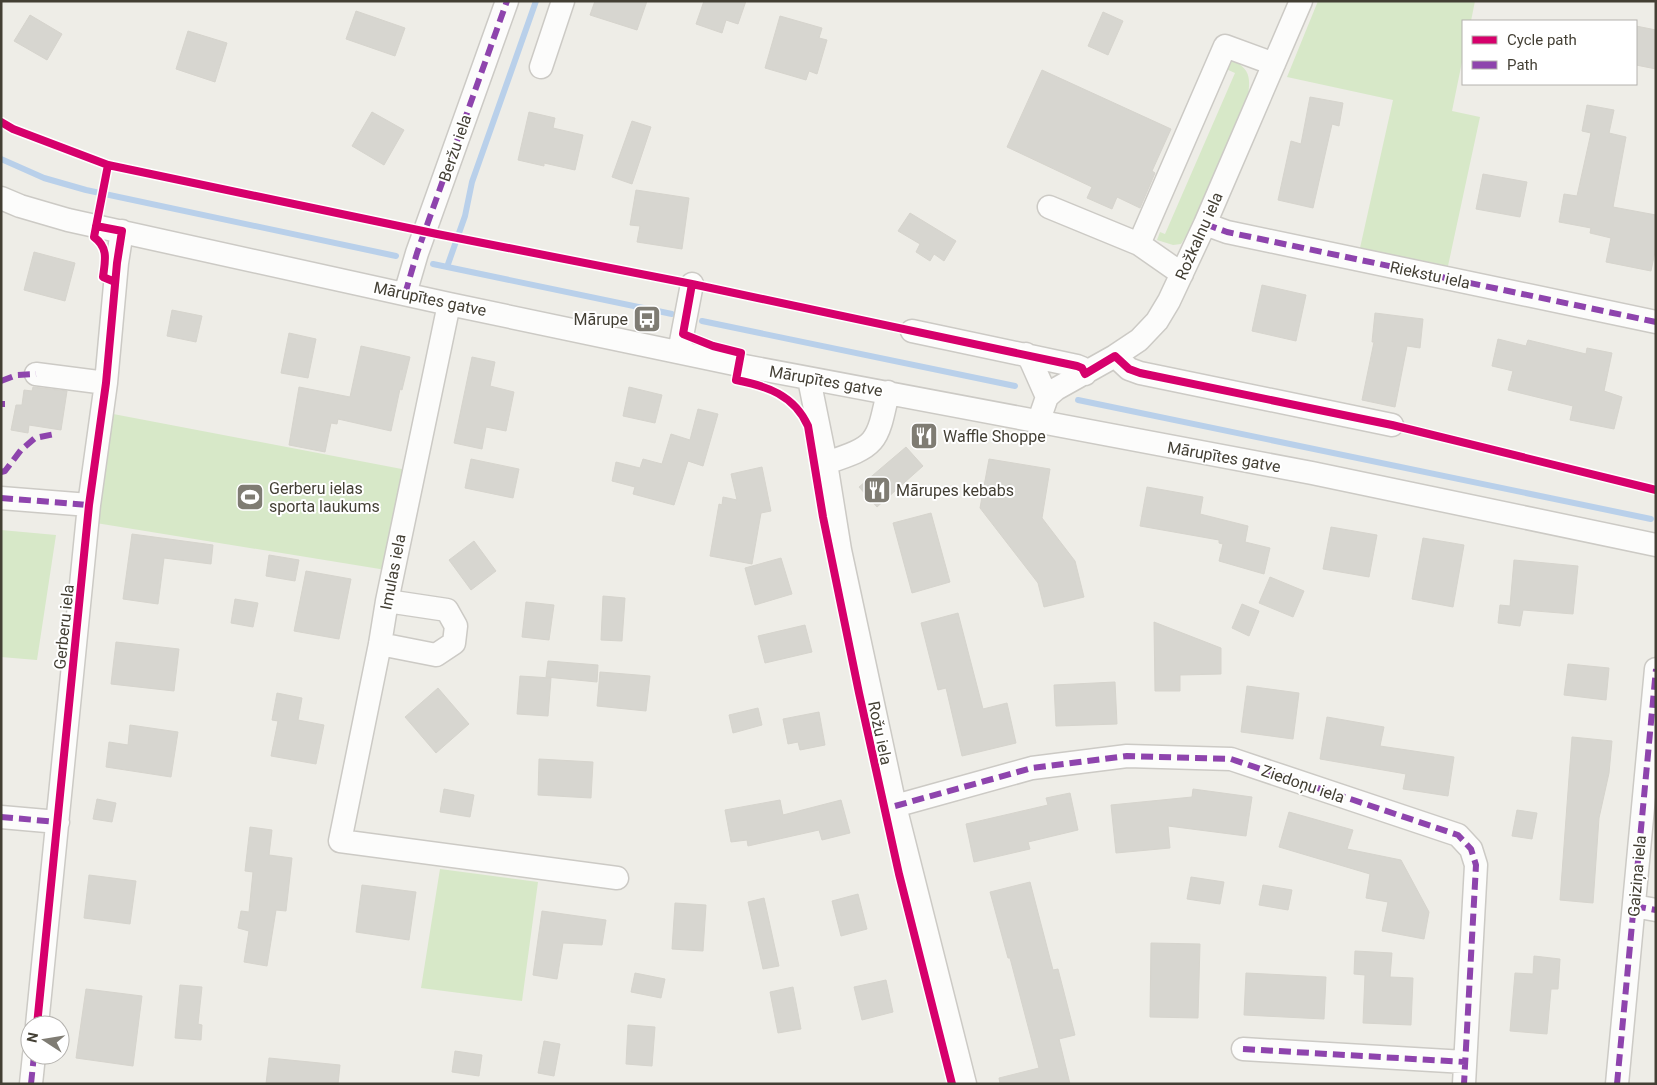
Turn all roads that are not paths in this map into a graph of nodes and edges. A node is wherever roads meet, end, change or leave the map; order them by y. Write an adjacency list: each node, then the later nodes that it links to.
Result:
1 (507, 1): 13 (street, Beržu iela)
2 (563, 1): 5 (street)
3 (1301, 1): 4 (street, Rožkalnu iela)
4 (1274, 64): 8 (street, Rožkalnu iela); 10 (street)
5 (541, 67)
6 (1, 198): 9 (street, Mārupītes gatve)
7 (1050, 207): 10 (street)
8 (1205, 224): 11 (street, Rožkalnu iela); 15 (street, Riekstu iela)
9 (122, 232): 13 (street, Mārupītes gatve); 23 (street, Gerberu iela)
10 (1139, 244): 11 (street)
11 (1182, 274): 19 (street, Rožkalnu iela)
12 (692, 284): 17 (street)
13 (405, 294): 14 (street, Mārupītes gatve)
14 (449, 304): 17 (street, Mārupītes gatve); 32 (street, Imulas iela)
15 (1656, 322)
16 (912, 331): 18 (street)
17 (679, 352): 22 (street, Mārupītes gatve)
18 (1026, 354): 21 (street); 25 (street)
19 (1115, 356): 21 (street, Rožkalnu iela); 27 (street)
20 (36, 374): 23 (street)
21 (1085, 374): 25 (street, Rožkalnu iela)
22 (809, 379): 24 (street, Mārupītes gatve); 28 (street, Rožu iela)
23 (106, 383): 30 (street, Gerberu iela)
24 (888, 392): 26 (street, Mārupītes gatve); 28 (street)
25 (1047, 397): 26 (street)
26 (1038, 423): 31 (street, Mārupītes gatve)
27 (1392, 426)
28 (826, 463): 35 (street, Rožu iela)
29 (1, 498): 30 (street)
30 (89, 505): 37 (street, Gerberu iela)
31 (1656, 545)
32 (387, 601): 33 (street, Imulas iela); 33 (street)
33 (380, 644): 38 (street, Imulas iela)
34 (1656, 669): 39 (street, Gaiziņa iela)
35 (896, 806): 43 (street, Ziedoņu iela); 45 (street, Rožu iela)
36 (1, 817): 37 (street)
37 (58, 822): 40 (street, Gerberu iela)
38 (618, 878)
39 (1645, 908): 46 (street, Gaiziņa iela)
40 (38, 1015)
41 (1243, 1049): 43 (street)
42 (33, 1065): 44 (street)
43 (1464, 1073)
44 (31, 1084)
45 (965, 1084)
46 (1617, 1084)

